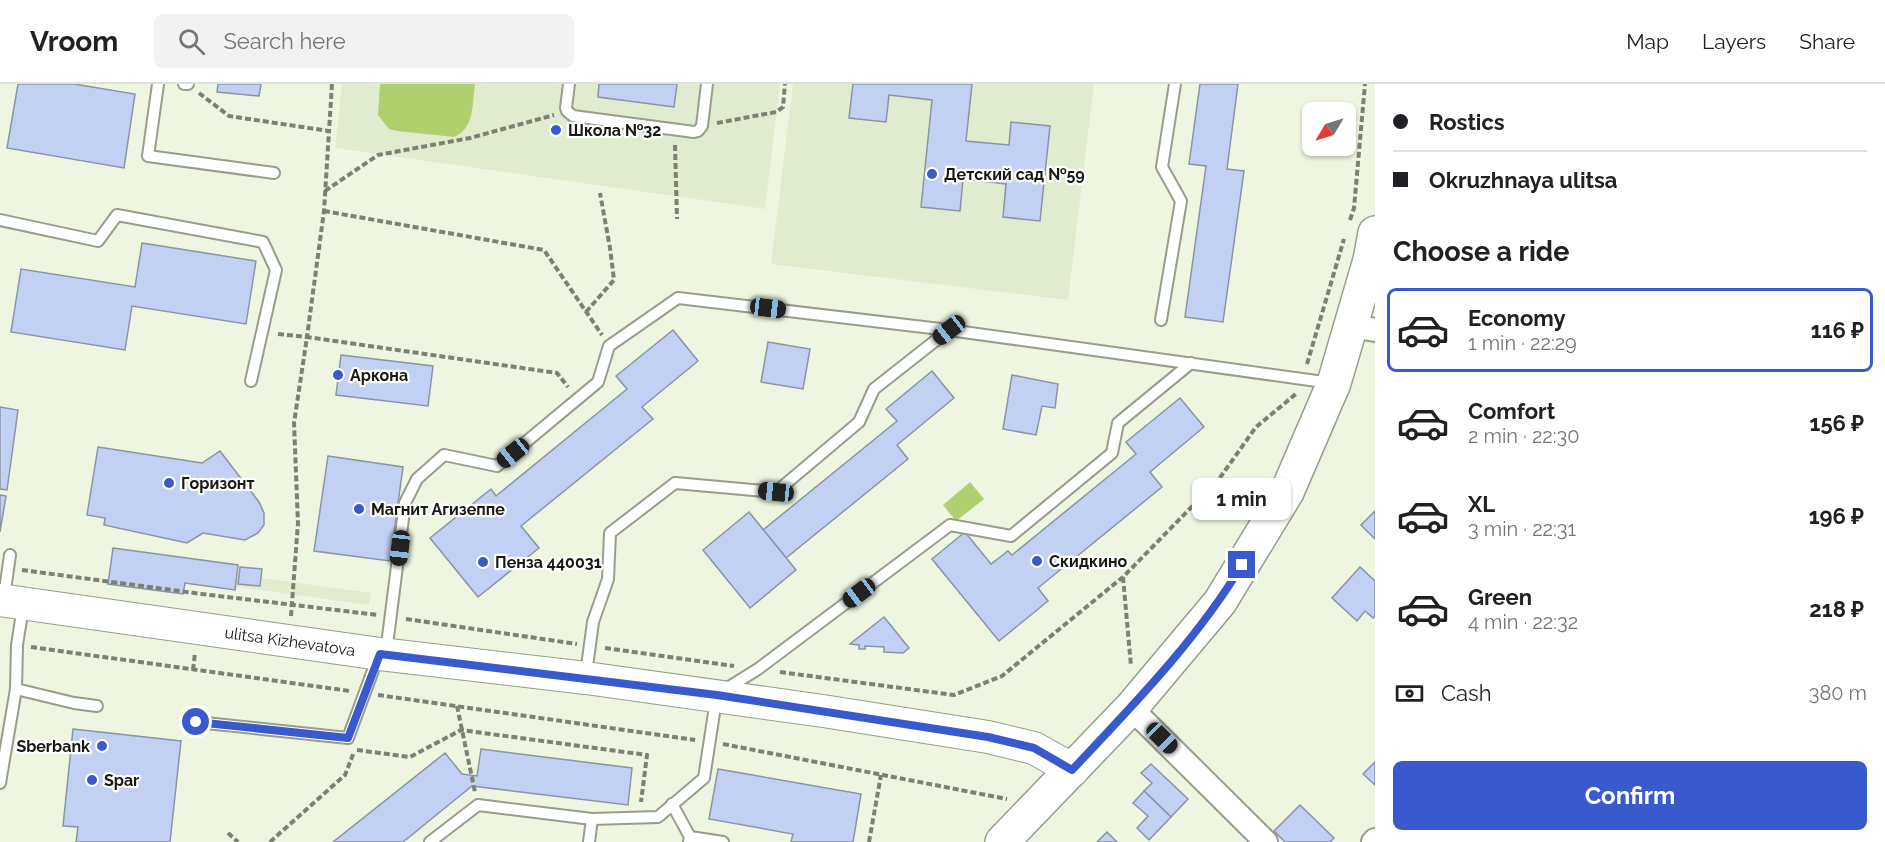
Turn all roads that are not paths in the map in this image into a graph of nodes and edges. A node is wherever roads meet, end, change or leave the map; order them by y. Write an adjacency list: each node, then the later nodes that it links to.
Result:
1 (158, 84): 5 (lane)
2 (569, 84): 3 (lane)
3 (706, 84)
4 (1174, 84): 8 (lane)
5 (274, 173)
6 (0, 220): 12 (lane)
7 (1373, 251): 9 (main road)
8 (1161, 320)
9 (1364, 328): 13 (main road)
10 (949, 330): 11 (lane); 16 (lane); 17 (lane)
11 (1191, 363): 13 (lane); 19 (lane)
12 (251, 381)
13 (1318, 381): 21 (main road)
14 (10, 555): 15 (lane)
15 (9, 602): 16 (main road, ulitsa Kizhevatova); 18 (lane)
16 (383, 654): 17 (main road, ulitsa Kizhevatova); 22 (lane)
17 (586, 678): 19 (main road, ulitsa Kizhevatova)
18 (16, 689): 20 (lane); 24 (lane)
19 (717, 695): 23 (main road, ulitsa Kizhevatova); 25 (lane)
20 (97, 706)
21 (1131, 708): 23 (main road); 32 (street)
22 (196, 722)
23 (1072, 770): 31 (main road)
24 (0, 783)
25 (672, 804): 26 (lane); 27 (lane)
26 (592, 819): 28 (lane); 29 (lane)
27 (690, 839): 30 (lane)
28 (430, 842)
29 (589, 842)
30 (723, 842)
31 (1002, 842)
32 (1266, 842)

